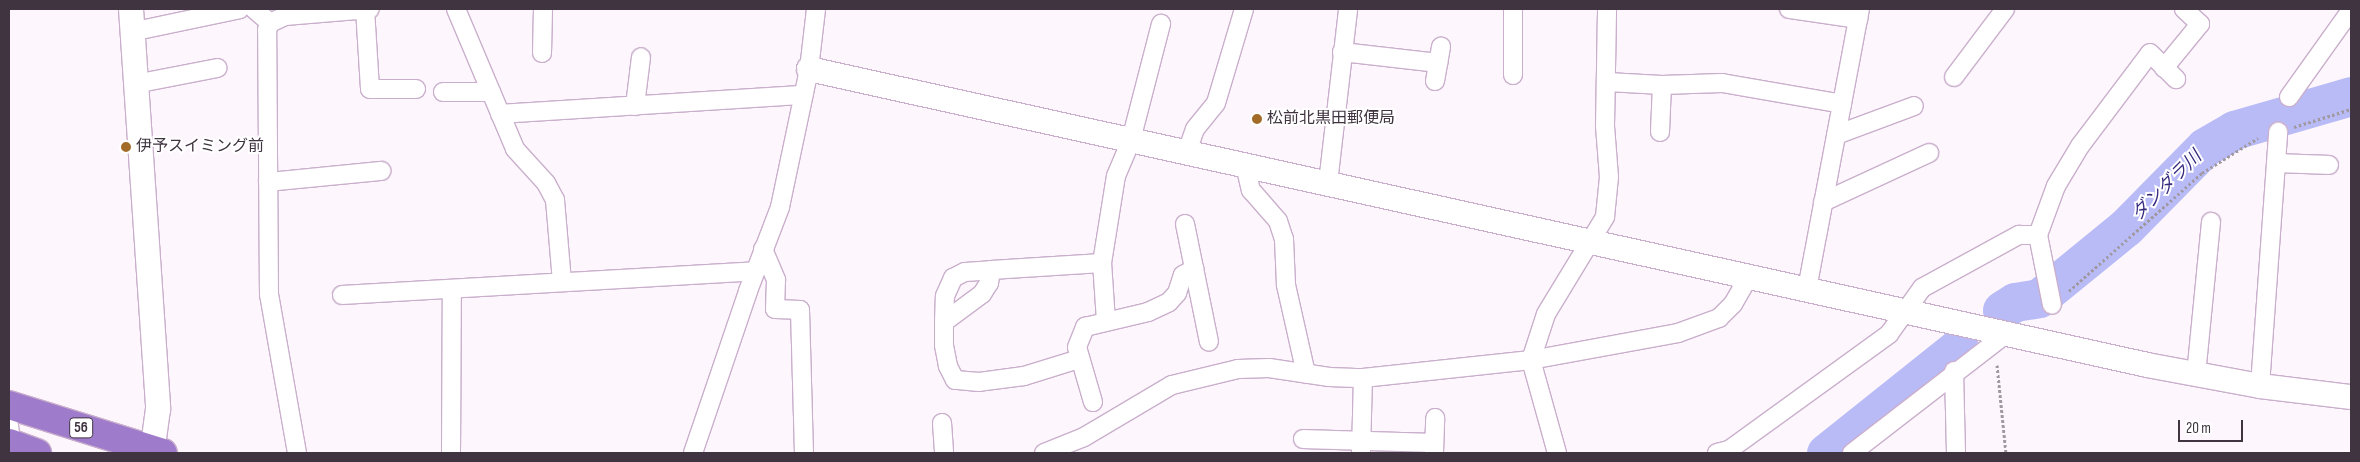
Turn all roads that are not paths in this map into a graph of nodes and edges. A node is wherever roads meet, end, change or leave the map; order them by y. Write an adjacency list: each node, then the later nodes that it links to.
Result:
1 (240, 9): 17 (street)
2 (254, 9): 18 (street)
3 (364, 9): 4 (street); 18 (street); 31 (street)
4 (370, 9)
5 (456, 9): 33 (street)
6 (543, 9): 21 (street)
7 (816, 9): 25 (street)
8 (1244, 9): 44 (street)
9 (1348, 9): 20 (street)
10 (1513, 9): 26 (street)
11 (1607, 9): 28 (street)
12 (1789, 9): 16 (street)
13 (2005, 9): 27 (street)
14 (2184, 9): 55 (street)
15 (2351, 10): 35 (street)
16 (1859, 14): 36 (street)
17 (131, 20): 29 (street)
18 (270, 23): 50 (street)
19 (1161, 24): 43 (street)
20 (1342, 52): 23 (street); 51 (street)
21 (542, 53)
22 (640, 57): 37 (street)
23 (1438, 64)
24 (217, 68): 29 (street)
25 (809, 69): 34 (street); 43 (street)
26 (1513, 75)
27 (1954, 77)
28 (1607, 82): 30 (street); 56 (street)
29 (135, 84): 89 (street)
30 (1662, 86): 36 (street); 40 (street)
31 (416, 89)
32 (443, 92): 33 (street)
33 (491, 92): 39 (street)
34 (803, 95): 37 (street); 57 (street)
35 (2289, 97)
36 (1842, 104): 42 (street)
37 (635, 106): 39 (street)
38 (1914, 106): 42 (street)
39 (500, 114): 63 (street)
40 (1660, 132)
41 (2278, 132): 46 (street)
42 (1836, 135): 52 (street)
43 (1131, 140): 44 (street); 58 (street)
44 (1187, 152): 47 (street)
45 (1929, 153): 52 (street)
46 (2277, 163): 48 (street); 79 (street)
47 (1245, 165): 51 (street); 76 (street)
48 (2329, 165)
49 (381, 171): 50 (street)
50 (268, 182): 91 (street)
51 (1328, 183): 56 (street)
52 (1824, 202): 65 (street)
53 (2211, 222): 77 (street)
54 (1185, 224): 59 (street)
55 (2038, 235): 67 (street); 68 (street)
56 (1589, 240): 62 (street); 74 (street)
57 (763, 250): 61 (street); 94 (street)
58 (1102, 262): 60 (street); 69 (street)
59 (1194, 269): 69 (street); 72 (street)
60 (992, 270): 70 (street); 70 (street)
61 (755, 272): 63 (street); 93 (street)
62 (1749, 276): 65 (street); 74 (street)
63 (562, 282): 64 (street)
64 (452, 289): 66 (street); 92 (street)
65 (1807, 289): 68 (street)
66 (342, 295)
67 (2052, 302)
68 (1906, 311): 71 (street); 98 (street)
69 (1106, 321): 73 (street)
70 (944, 322): 73 (street)
71 (1998, 340): 75 (street); 77 (street)
72 (1209, 342)
73 (1079, 359): 81 (street)
74 (1531, 360): 78 (street); 97 (street)
75 (1954, 372): 99 (street); 100 (street)
76 (1306, 374): 78 (street); 96 (street)
77 (2196, 375): 79 (street)
78 (1363, 378): 87 (street)
79 (2260, 386): 80 (street)
80 (2351, 397)
81 (1093, 402)
82 (9, 406): 89 (highway, 56)
83 (1435, 418): 88 (street)
84 (942, 423): 95 (street)
85 (9, 437): 90 (highway)
86 (1303, 439): 87 (street)
87 (1361, 447): 88 (street)
88 (1434, 448)
89 (156, 452)
90 (37, 453)
91 (297, 453)
92 (451, 453)
93 (694, 453)
94 (804, 453)
95 (944, 453)
96 (1044, 453)
97 (1557, 453)
98 (1717, 453)
99 (1852, 453)
100 (1956, 453)

